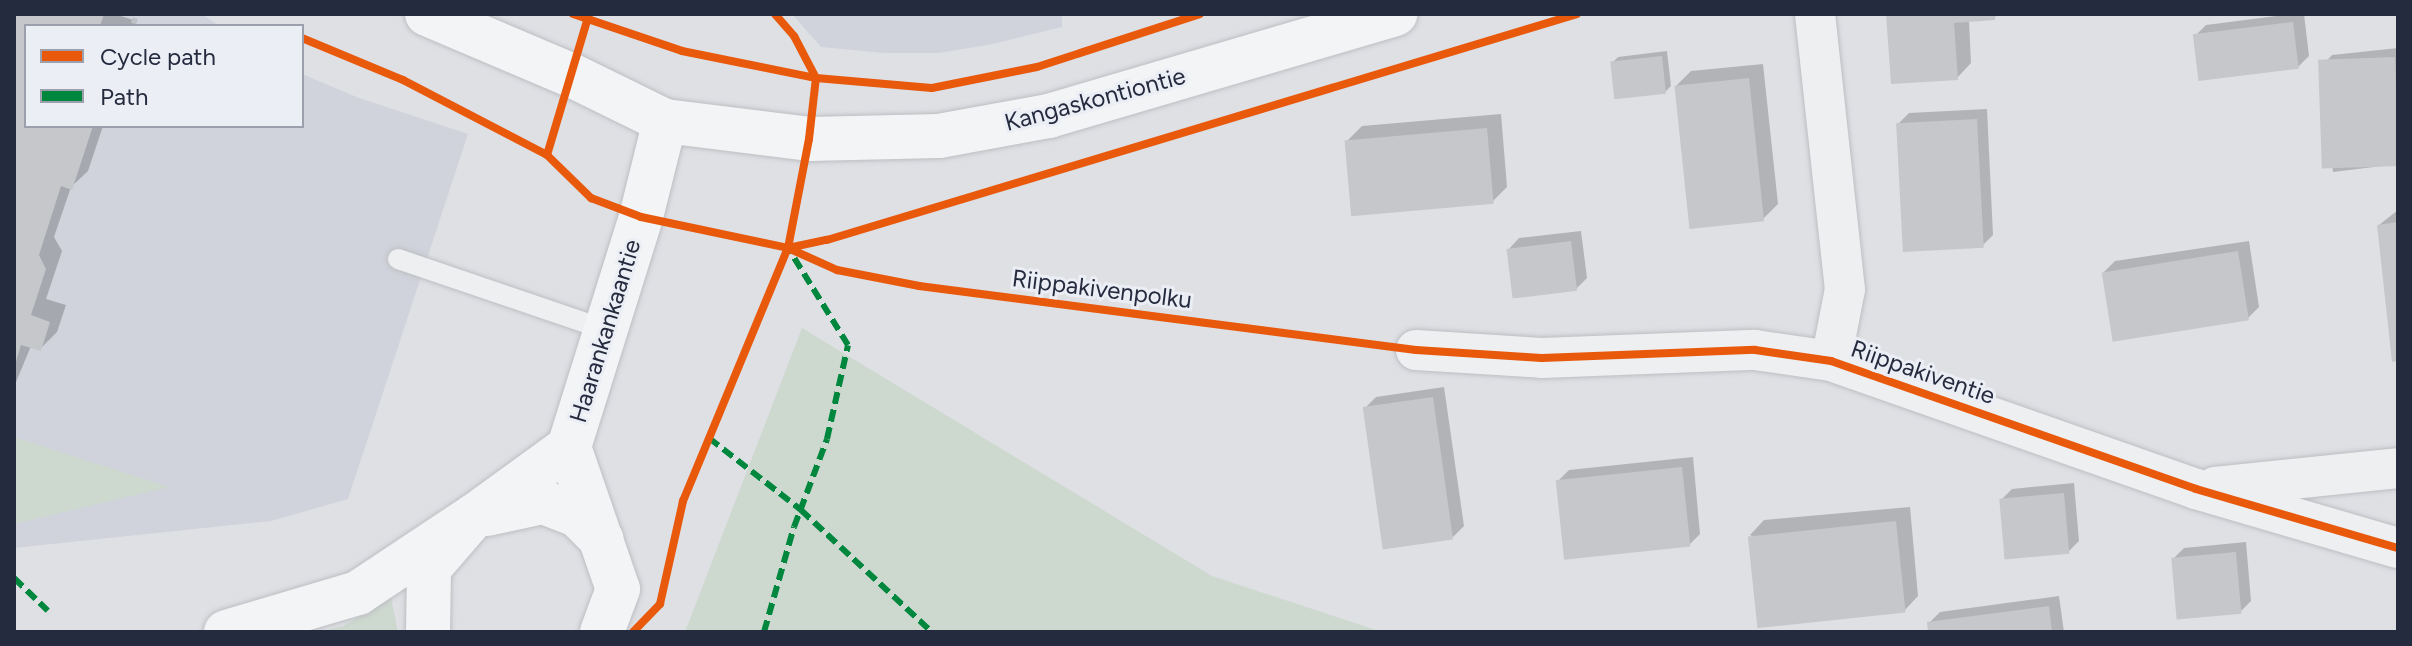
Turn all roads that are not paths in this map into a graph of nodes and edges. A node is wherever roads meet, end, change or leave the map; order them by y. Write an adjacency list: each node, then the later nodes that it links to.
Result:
1 (427, 14): 4 (main road, Kangaskontiontie)
2 (1395, 14): 4 (main road, Kangaskontiontie)
3 (1815, 14): 8 (street, Riippakiventie)
4 (665, 121): 6 (main road, Haarankankaantie)
5 (398, 259): 6 (lane)
6 (606, 330): 9 (main road, Haarankankaantie)
7 (1416, 350): 8 (street, Riippakiventie)
8 (1831, 361): 11 (street, Riippakiventie)
9 (569, 447): 12 (main road, Haarankankaantie); 13 (main road, Haarankankaantie)
10 (2398, 468): 11 (street, Riippakiventie)
11 (2196, 489): 14 (street, Riippakiventie)
12 (474, 516): 13 (main road); 15 (main road); 16 (main road, Haarankankaantie)
13 (602, 540): 17 (main road, Haarankankaantie)
14 (2398, 548)
15 (226, 632)
16 (428, 632)
17 (602, 632)

